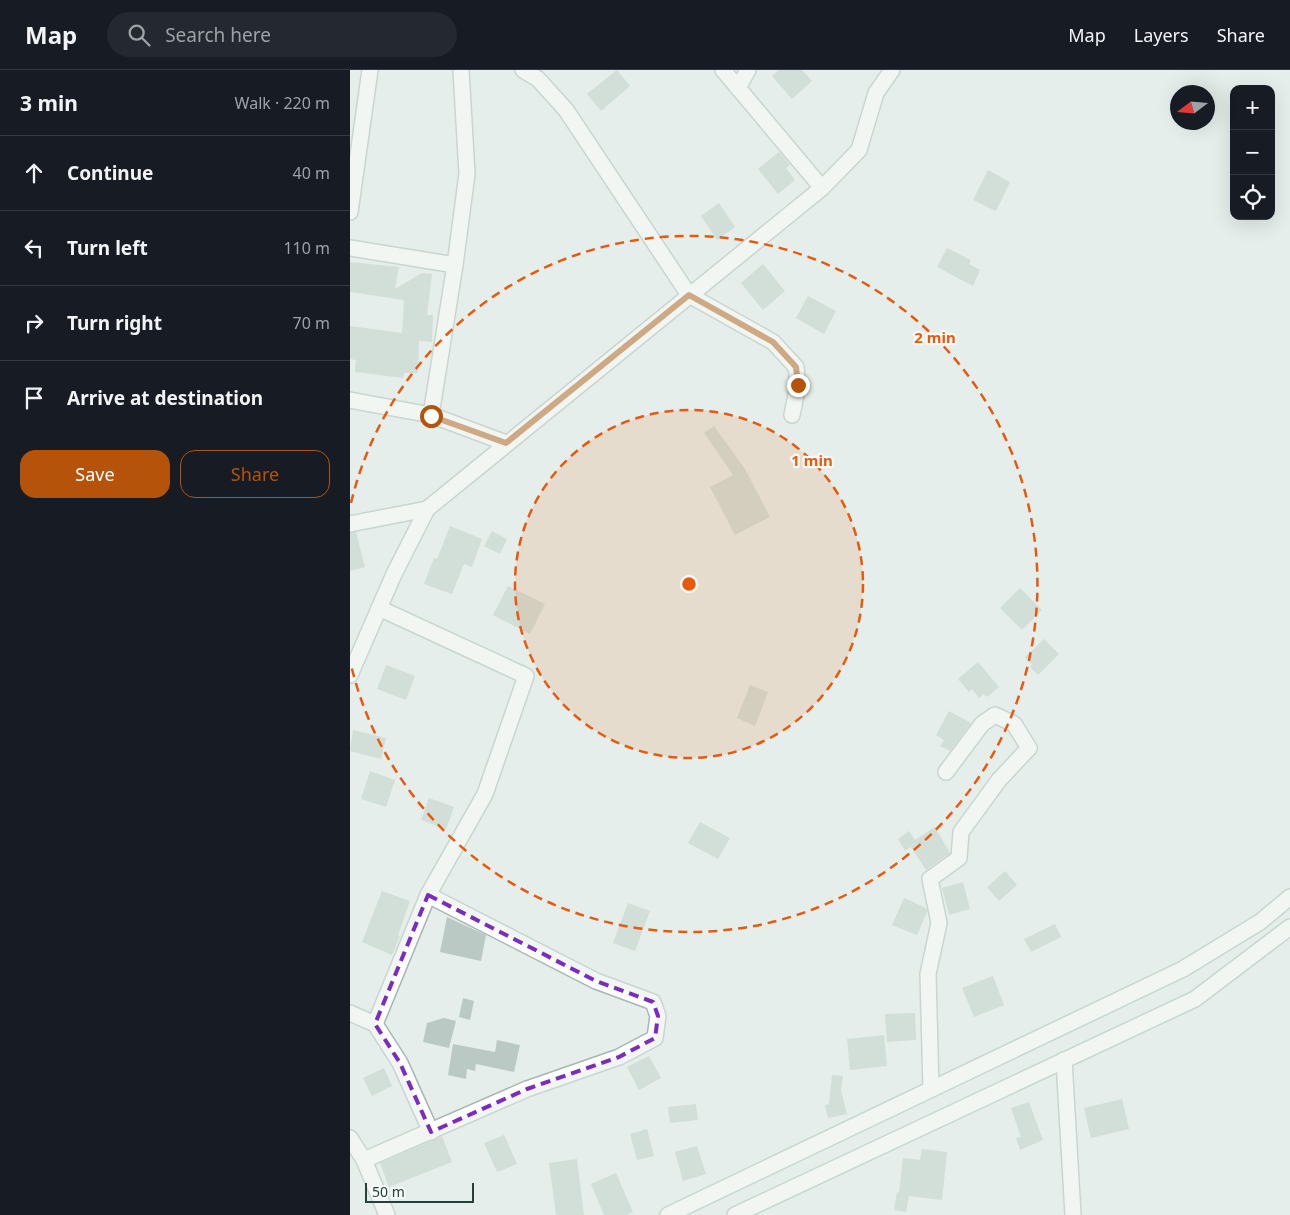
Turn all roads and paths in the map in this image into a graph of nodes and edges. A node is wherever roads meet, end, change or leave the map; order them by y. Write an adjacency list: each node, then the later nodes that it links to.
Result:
1 (370, 70): 9 (street)
2 (461, 70): 11 (street)
3 (523, 70): 12 (street)
4 (723, 70): 7 (street)
5 (748, 70): 7 (street)
6 (892, 70): 8 (street)
7 (738, 88): 8 (street)
8 (822, 188): 12 (street)
9 (350, 212)
10 (350, 248): 11 (street)
11 (455, 264): 15 (street)
12 (689, 295): 14 (street); 16 (street)
13 (350, 400): 15 (street)
14 (792, 415)
15 (431, 416): 16 (street)
16 (506, 443): 17 (street)
17 (427, 509): 18 (street); 19 (street)
18 (350, 524)
19 (379, 608): 20 (street); 22 (street)
20 (352, 667)
21 (946, 772): 28 (street)
22 (428, 895): 26 (street); 29 (street)
23 (1290, 897): 28 (street)
24 (1290, 927): 27 (street)
25 (350, 1013): 26 (street)
26 (375, 1024): 29 (street)
27 (1064, 1060): 34 (street); 35 (street)
28 (931, 1089): 33 (street)
29 (431, 1132): 31 (street)
30 (350, 1138): 31 (street)
31 (364, 1160): 32 (street)
32 (387, 1215)
33 (668, 1215)
34 (735, 1215)
35 (1073, 1215)

